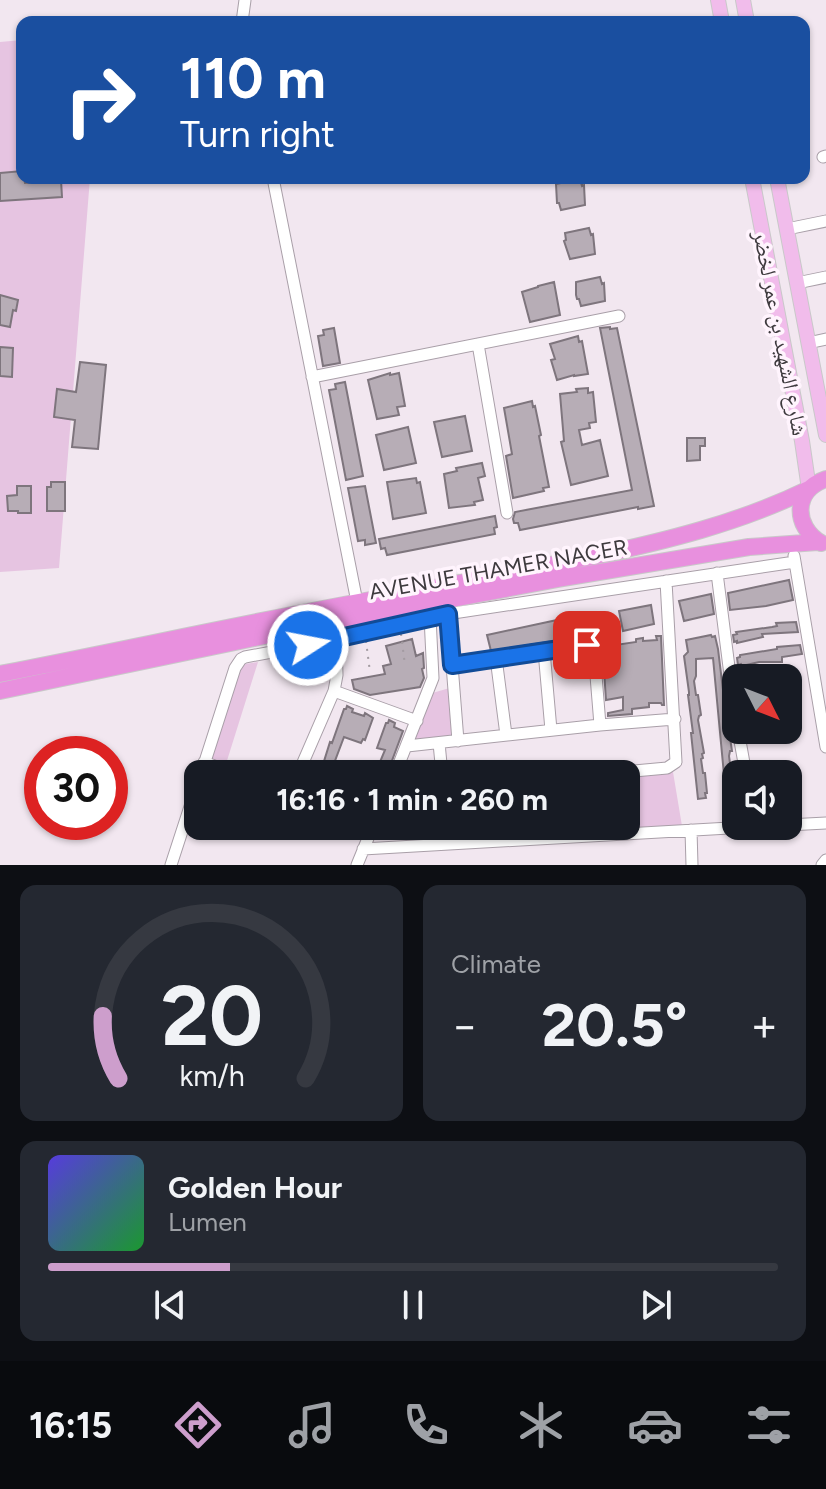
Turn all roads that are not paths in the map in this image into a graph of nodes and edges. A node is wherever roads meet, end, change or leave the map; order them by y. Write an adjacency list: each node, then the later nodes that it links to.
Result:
1 (274, 184): 12 (street)
2 (753, 184): 15 (main road, شارع الشهيد بن عمر لخضر)
3 (778, 184): 5 (main road, شارع الشهيد بن عمر لخضر)
4 (826, 221): 5 (street)
5 (787, 229): 7 (main road, شارع الشهيد بن عمر لخضر)
6 (826, 277): 7 (street)
7 (797, 283): 10 (main road, شارع الشهيد بن عمر لخضر)
8 (619, 316): 11 (street)
9 (826, 339): 10 (street)
10 (808, 343): 13 (main road, شارع الشهيد بن عمر لخضر)
11 (478, 344): 12 (street); 16 (street)
12 (312, 377): 22 (street)
13 (826, 435)
14 (826, 479): 15 (highway, AVENUE THAMER NACER)
15 (809, 489): 18 (highway); 22 (highway, AVENUE THAMER NACER)
16 (507, 513)
17 (792, 543): 18 (highway, AVENUE THAMER NACER); 19 (street); 31 (highway, AVENUE THAMER NACER)
18 (823, 545)
19 (795, 562): 20 (street); 41 (street)
20 (717, 573): 21 (street); 28 (street)
21 (666, 581): 23 (street); 33 (street)
22 (357, 602): 30 (highway, AVENUE THAMER NACER)
23 (448, 614): 24 (street); 29 (street)
24 (430, 617): 25 (street); 34 (street)
25 (336, 640): 32 (street); 42 (street)
26 (544, 651): 27 (street); 35 (street); 36 (street)
27 (496, 658): 29 (street); 37 (street)
28 (729, 664)
29 (452, 665): 38 (street)
30 (0, 674)
31 (0, 691)
32 (334, 691): 34 (street); 43 (street)
33 (675, 719): 35 (street); 46 (street)
34 (417, 721): 40 (street)
35 (600, 725): 36 (street)
36 (551, 730): 37 (street)
37 (506, 735): 38 (street)
38 (458, 741): 39 (street)
39 (439, 743): 40 (street); 45 (street)
40 (407, 746): 44 (street)
41 (826, 747)
42 (205, 760)
43 (304, 760)
44 (401, 760)
45 (441, 760)
46 (640, 770)
47 (826, 823): 48 (street)
48 (802, 824)
49 (184, 825): 55 (street)
50 (722, 828): 51 (street)
51 (691, 830): 53 (street); 57 (street)
52 (367, 840): 53 (street)
53 (363, 849): 56 (street)
54 (826, 860): 58 (street)
55 (171, 865)
56 (357, 865)
57 (692, 865)
58 (822, 865)

